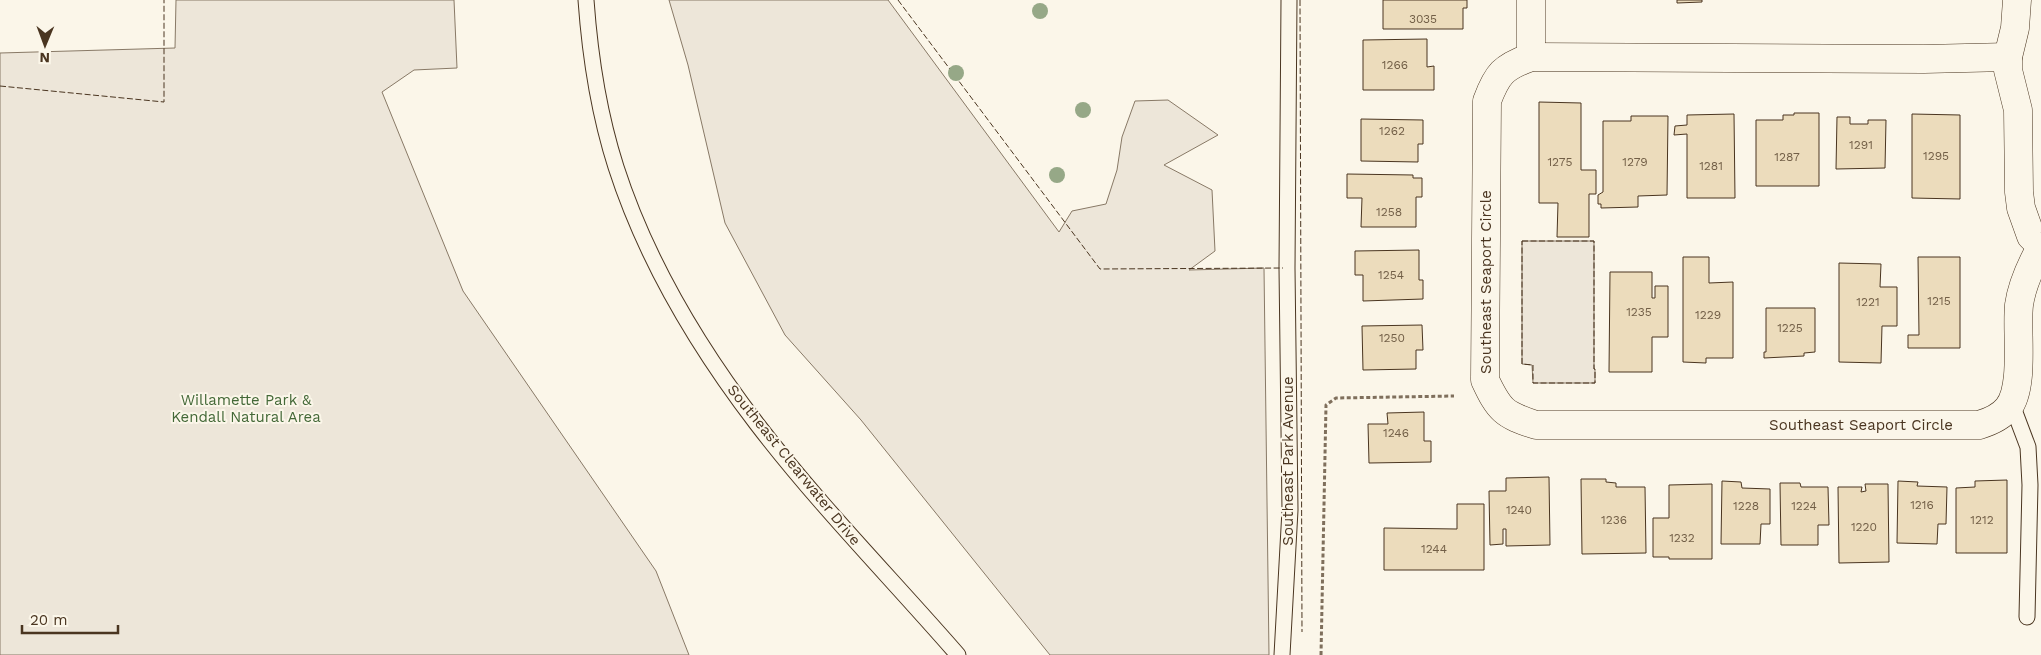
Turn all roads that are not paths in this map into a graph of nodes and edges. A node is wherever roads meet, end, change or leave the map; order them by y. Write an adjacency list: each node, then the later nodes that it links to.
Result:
1 (586, 0): 10 (lane, Southeast Clearwater Drive)
2 (1289, 0): 11 (lane, Southeast Park Avenue)
3 (1531, 0): 5 (street)
4 (2017, 0): 6 (street)
5 (1531, 57): 6 (street, Southeast Seaport Circle); 8 (street, Southeast Seaport Circle)
6 (2008, 57): 7 (street)
7 (2041, 247): 8 (street)
8 (2011, 402): 9 (lane)
9 (2027, 617)
10 (958, 655)
11 (1282, 655)

